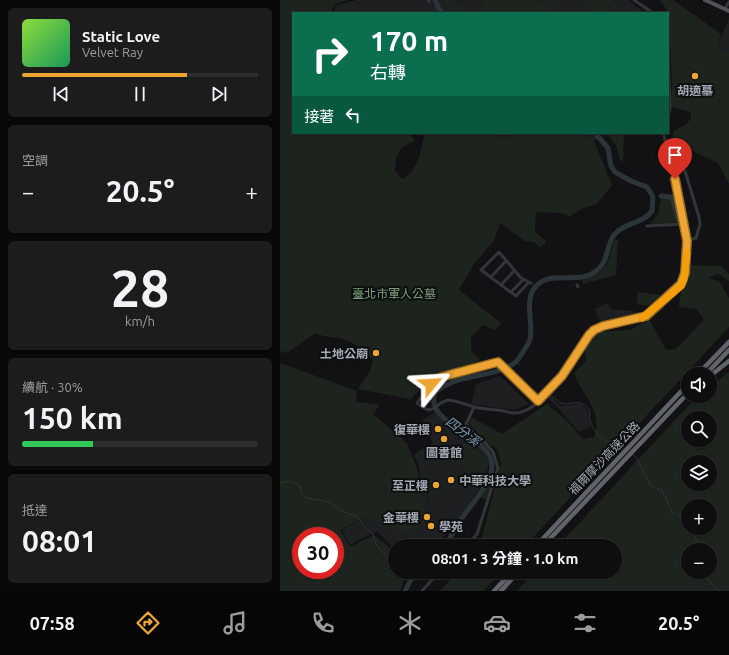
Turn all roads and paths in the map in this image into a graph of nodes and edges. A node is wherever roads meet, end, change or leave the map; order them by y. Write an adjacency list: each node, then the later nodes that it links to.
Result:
1 (634, 0): 5 (street)
2 (705, 0): 4 (main road)
3 (729, 2): 4 (street)
4 (727, 10)
5 (652, 12)
6 (669, 75): 7 (street)
7 (669, 113)
8 (664, 134): 9 (street)
9 (668, 152): 10 (street); 12 (street)
10 (683, 224): 11 (street); 12 (street)
11 (647, 226)
12 (687, 241): 26 (street)
13 (506, 261): 14 (street); 15 (street); 15 (street)
14 (514, 271): 16 (street); 17 (street)
15 (491, 277): 17 (street)
16 (523, 280): 18 (street); 18 (street)
17 (501, 285): 18 (street)
18 (511, 292)
19 (729, 341): 22 (highway)
20 (729, 350): 23 (highway)
21 (729, 361): 24 (highway)
22 (705, 367)
23 (713, 367)
24 (717, 370)
25 (681, 392): 30 (highway, 福爾摩沙高速公路)
26 (538, 401): 28 (street); 28 (street)
27 (681, 402): 31 (highway, 福爾摩沙高速公路)
28 (474, 407): 29 (street)
29 (472, 539)
30 (542, 539)
31 (550, 539)
32 (433, 579): 35 (street)
33 (505, 579): 36 (highway)
34 (512, 579): 37 (highway)
35 (422, 591)
36 (494, 591)
37 (501, 591)

